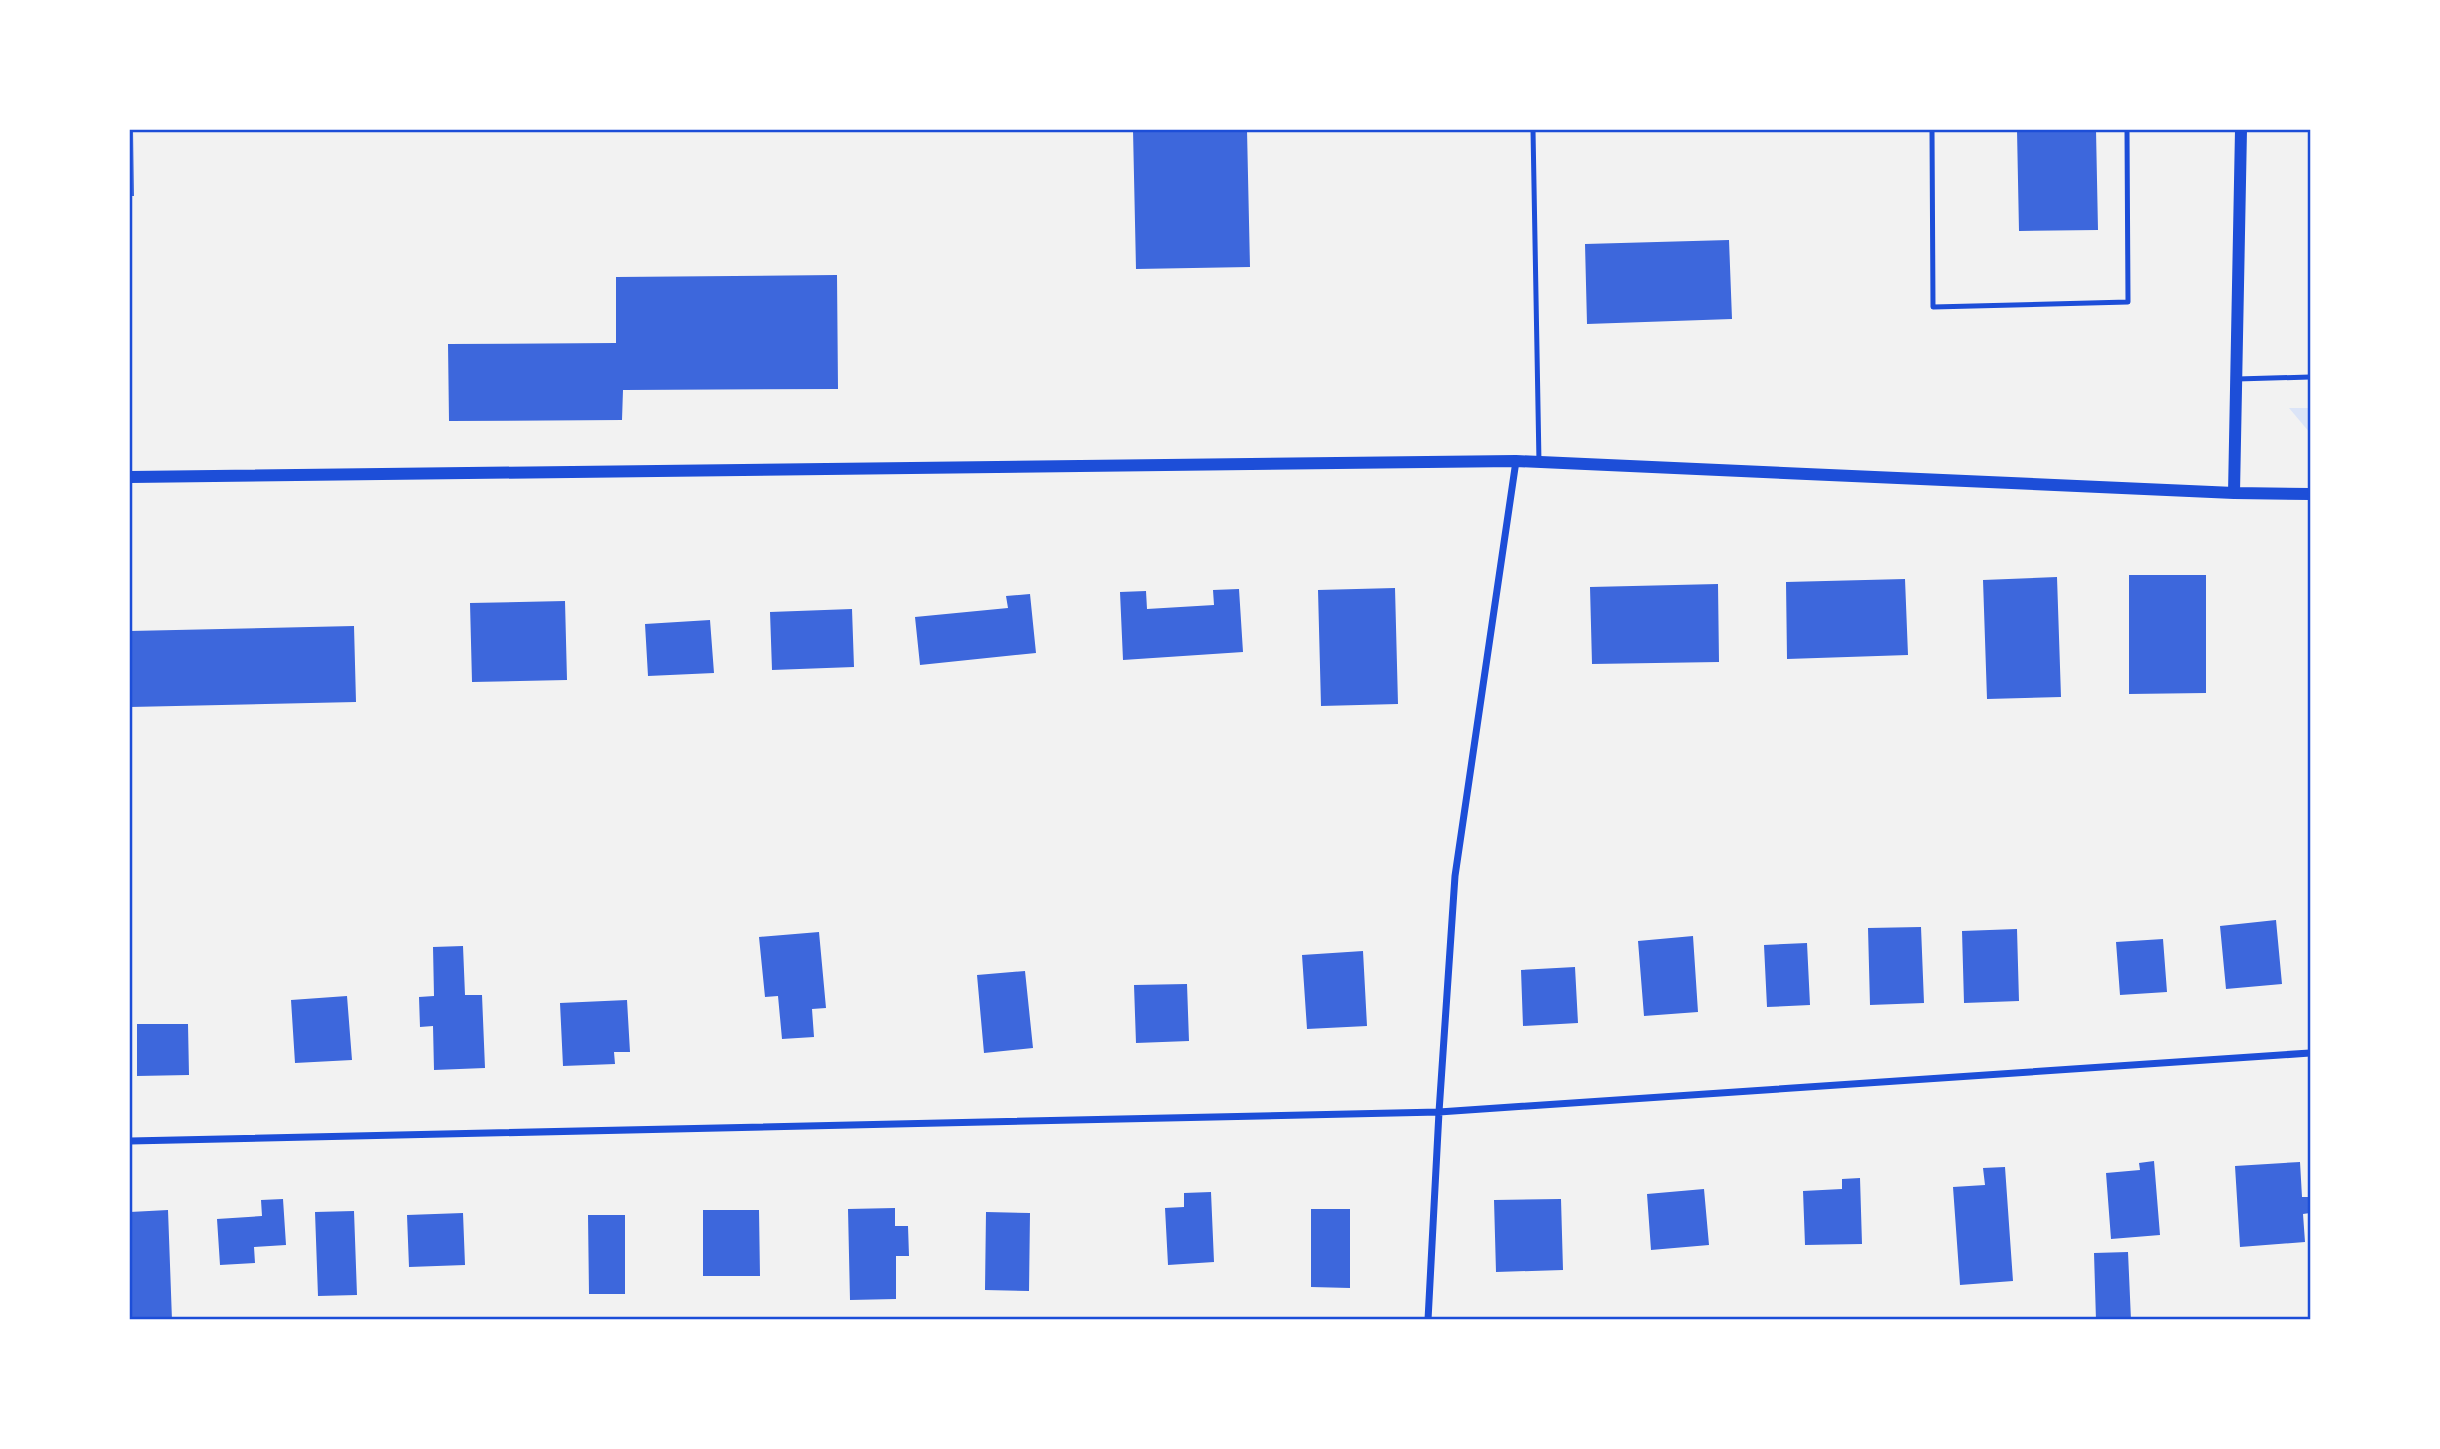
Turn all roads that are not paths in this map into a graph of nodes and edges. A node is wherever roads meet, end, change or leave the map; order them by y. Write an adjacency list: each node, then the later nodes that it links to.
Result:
1 (1533, 130): 8 (lane)
2 (1933, 130): 3 (lane)
3 (2127, 130)
4 (2241, 130): 6 (street)
5 (2311, 377): 6 (lane)
6 (2236, 379): 10 (street)
7 (1516, 461): 8 (street); 9 (street); 13 (street)
8 (1539, 462): 10 (street)
9 (130, 477)
10 (2234, 493): 11 (street)
11 (2311, 494)
12 (2311, 1053): 13 (street)
13 (1439, 1112): 14 (street); 15 (street)
14 (130, 1141)
15 (1428, 1320)

